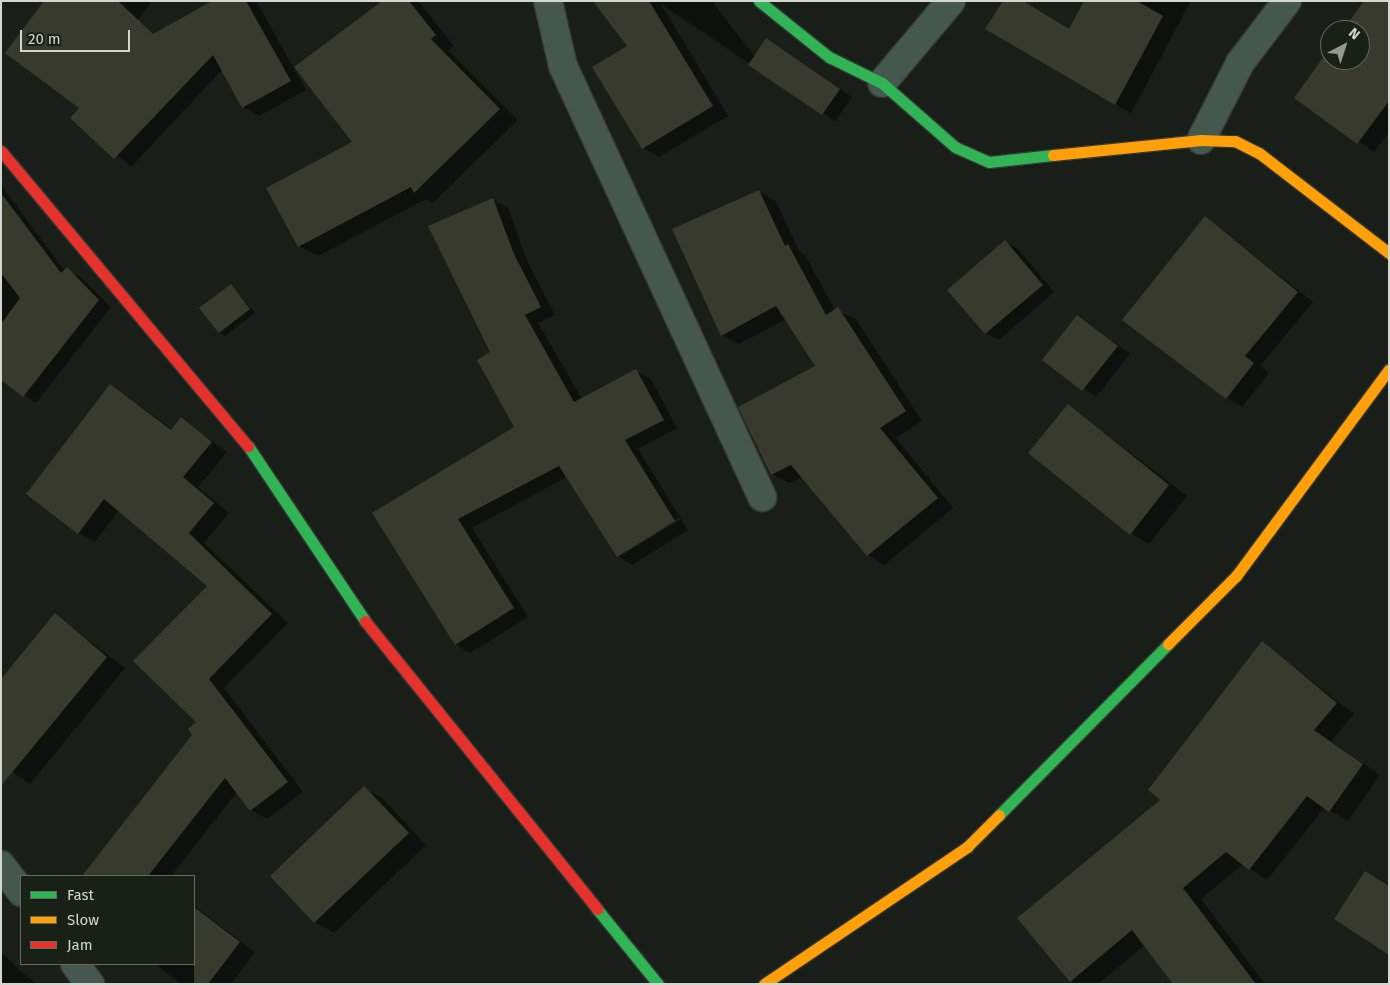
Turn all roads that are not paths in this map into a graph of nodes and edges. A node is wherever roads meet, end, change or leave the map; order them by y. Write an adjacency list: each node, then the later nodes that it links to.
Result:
1 (548, 1): 10 (street)
2 (760, 1): 5 (street)
3 (951, 1): 5 (street)
4 (1287, 1): 6 (street)
5 (882, 83): 6 (street)
6 (1201, 140): 8 (street)
7 (1, 151): 15 (street)
8 (1389, 254)
9 (1389, 369): 16 (street)
10 (762, 497)
11 (1, 865): 12 (street)
12 (20, 891)
13 (76, 965): 14 (street)
14 (90, 984)
15 (658, 984)
16 (764, 984)

